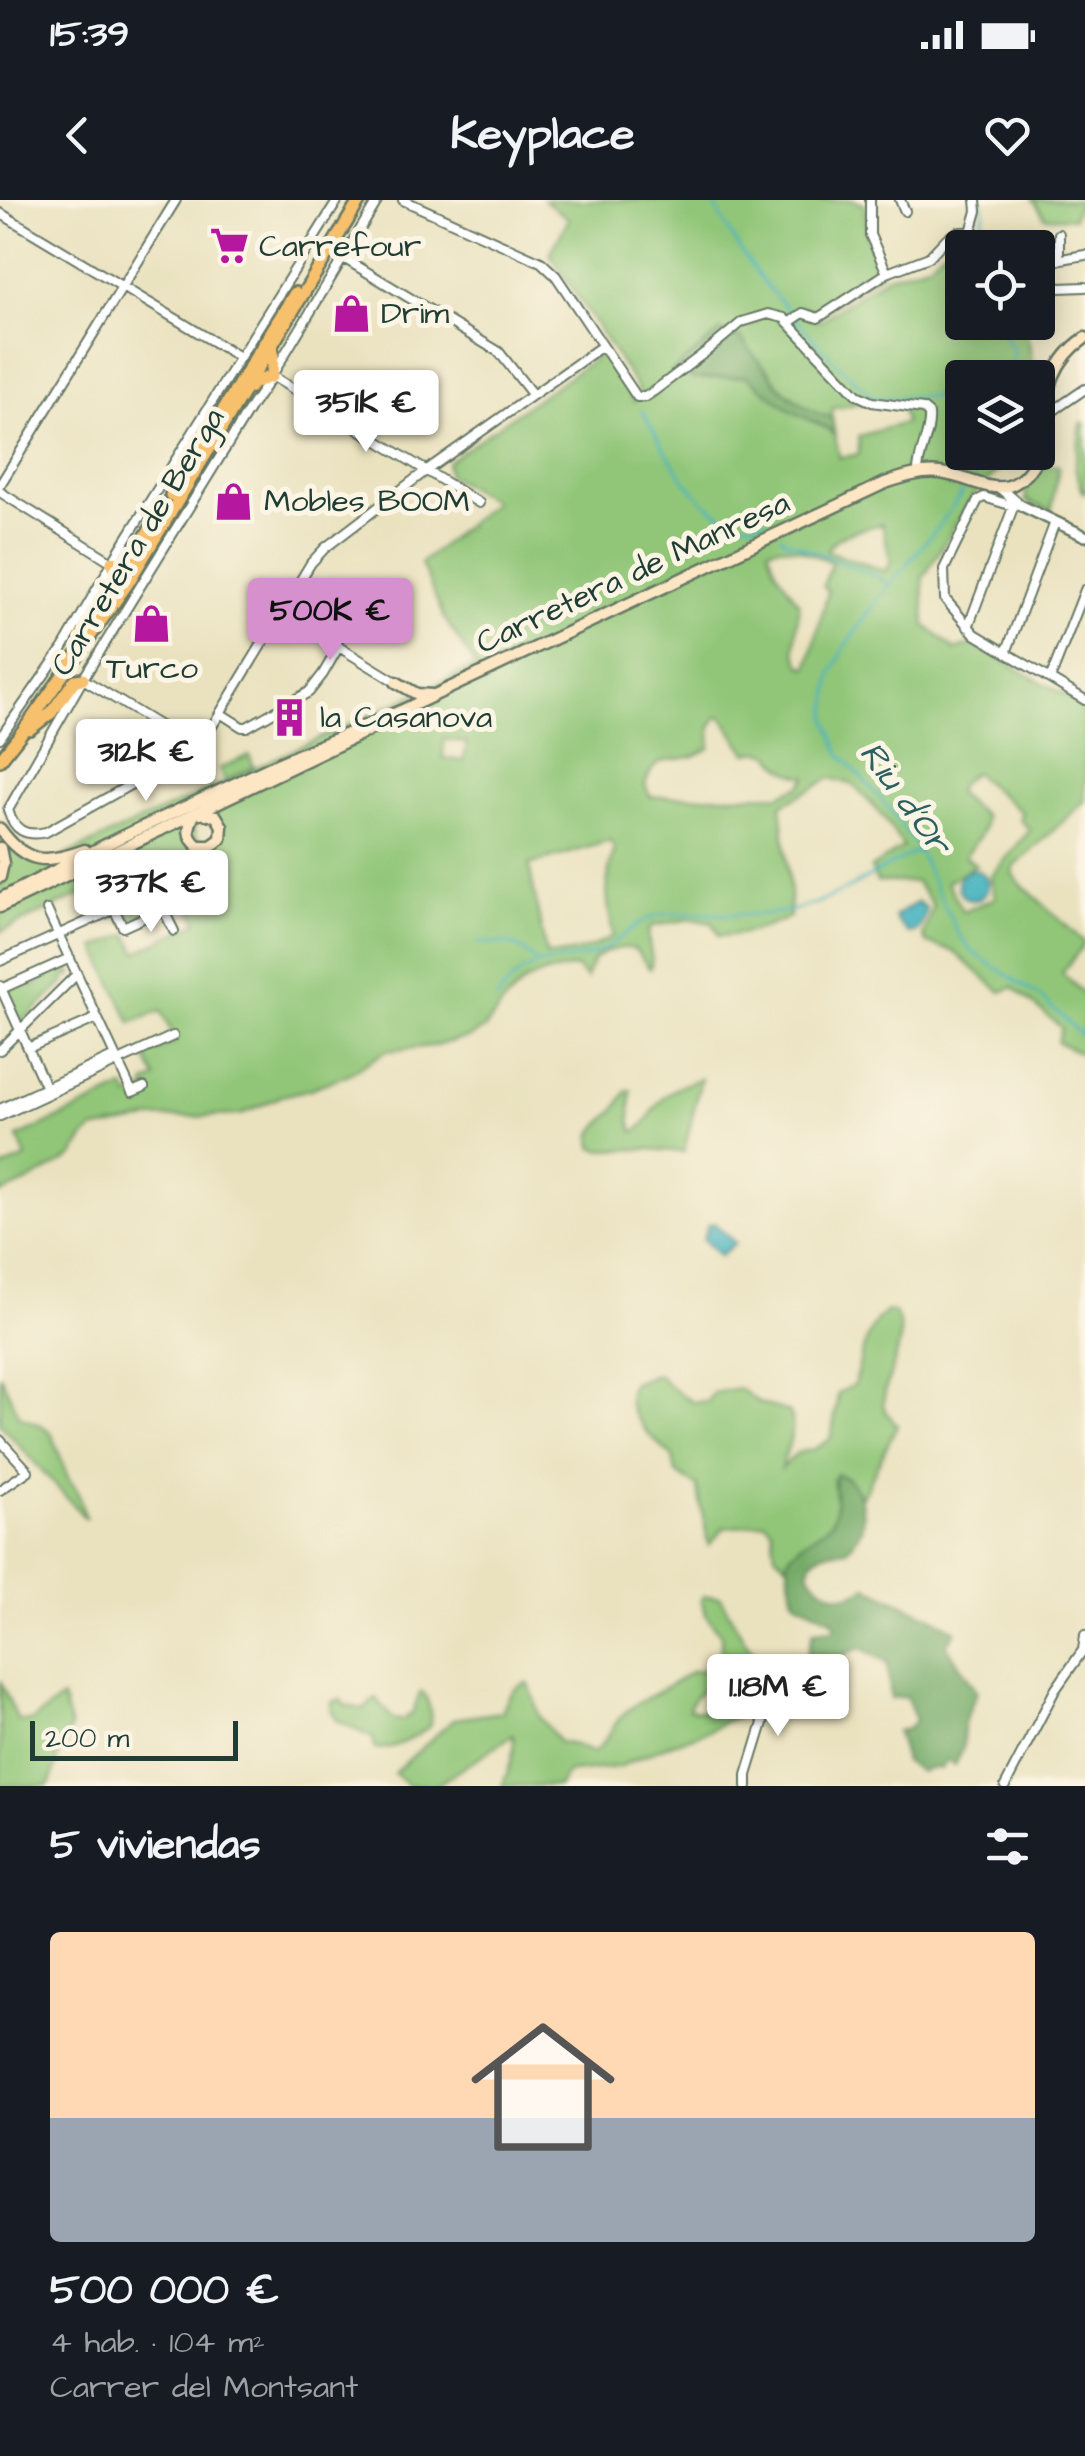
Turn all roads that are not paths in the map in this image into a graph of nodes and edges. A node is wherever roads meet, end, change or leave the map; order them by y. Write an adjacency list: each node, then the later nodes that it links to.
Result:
1 (176, 200): 21 (street)
2 (338, 200): 26 (street, Carretera de Berga)
3 (378, 200): 15 (street, Carretera de Berga)
4 (403, 200): 25 (street)
5 (870, 200): 18 (street)
6 (900, 200): 9 (street)
7 (976, 200): 11 (street)
8 (356, 202): 19 (main road); 28 (main road)
9 (905, 211)
10 (0, 213): 21 (street)
11 (978, 230)
12 (1059, 234): 16 (street)
13 (945, 240): 18 (street)
14 (1085, 255): 16 (street)
15 (342, 258): 28 (street, Carretera de Berga); 31 (street)
16 (1059, 260): 17 (street)
17 (1055, 261)
18 (887, 272): 23 (street)
19 (302, 283): 28 (main road); 33 (main road)
20 (1055, 285): 22 (street)
21 (122, 286): 26 (street); 40 (street)
22 (1085, 287)
23 (791, 321): 25 (street); 37 (street)
24 (1085, 338): 27 (main road)
25 (602, 346): 31 (street)
26 (239, 356): 46 (street, Carretera de Berga)
27 (1055, 370)
28 (267, 371): 33 (main road); 35 (street); 43 (main road); 55 (street, Carretera de Berga)
29 (1085, 389): 32 (street)
30 (1055, 393): 32 (street)
31 (532, 394): 35 (street)
32 (1064, 403): 34 (street)
33 (225, 407): 47 (main road)
34 (1055, 409)
35 (427, 470): 41 (street); 50 (street)
36 (1028, 470): 38 (main road)
37 (918, 474): 39 (main road, Carretera de Manresa); 58 (main road, Carretera de Manresa)
38 (1012, 484): 39 (main road); 42 (street)
39 (1000, 487): 42 (street)
40 (0, 488): 46 (street)
41 (479, 503)
42 (1015, 503): 44 (street); 51 (street); 51 (street)
43 (166, 518): 47 (main road); 53 (main road)
44 (1055, 522): 45 (street); 54 (street)
45 (1085, 536)
46 (112, 562): 47 (main road); 49 (main road); 64 (street, Carretera de Berga)
47 (128, 566): 49 (main road)
48 (1085, 590): 56 (street)
49 (104, 600): 66 (main road)
50 (282, 612): 52 (street); 61 (street)
51 (968, 628): 54 (street)
52 (339, 646): 57 (street); 61 (street)
53 (80, 651): 63 (main road); 67 (main road)
54 (1006, 653): 56 (street)
55 (83, 679): 63 (main road); 65 (street); 65 (street, Carretera de Berga)
56 (1050, 679): 59 (street)
57 (396, 682): 58 (main road); 62 (main road)
58 (438, 694): 60 (main road, Carretera de Manresa)
59 (1085, 700)
60 (405, 709): 62 (main road, Carretera de Manresa); 69 (main road)
61 (220, 713): 65 (street)
62 (386, 716): 68 (main road, Carretera de Manresa)
63 (30, 730): 67 (main road)
64 (0, 738)
65 (196, 748)
66 (0, 751)
67 (0, 765)
68 (260, 772): 70 (main road); 74 (main road, Carretera de Manresa)
69 (248, 789): 70 (main road); 71 (main road)
70 (195, 813): 71 (main road); 73 (main road); 74 (main road); 75 (main road)
71 (222, 827): 76 (main road)
72 (0, 828): 74 (main road)
73 (190, 836): 75 (main road); 76 (main road); 78 (main road)
74 (122, 837): 81 (main road)
75 (140, 841): 82 (main road)
76 (211, 846): 78 (main road)
77 (0, 848): 79 (main road)
78 (183, 871): 80 (street)
79 (0, 877)
80 (156, 890): 83 (street); 84 (street)
81 (0, 899)
82 (0, 907)
83 (114, 909): 84 (street); 87 (street)
84 (164, 909): 86 (street)
85 (47, 910): 87 (street)
86 (174, 931)
87 (59, 934): 88 (street); 89 (street)
88 (70, 958): 90 (street); 91 (street)
89 (0, 961)
90 (77, 974): 94 (street); 95 (street)
91 (1, 988): 92 (street)
92 (10, 1009): 93 (street); 95 (street)
93 (0, 1013)
94 (96, 1018): 97 (street); 99 (street)
95 (20, 1030): 97 (street); 98 (street)
96 (173, 1036): 99 (street)
97 (28, 1048): 101 (street)
98 (0, 1050)
99 (116, 1059): 100 (street); 101 (street)
100 (144, 1087)
101 (48, 1091): 102 (street); 103 (street)
102 (0, 1108)
103 (0, 1116)
104 (0, 1440): 105 (street)
105 (0, 1490)
106 (1085, 1635): 109 (street)
107 (755, 1698): 108 (street)
108 (746, 1786)
109 (1005, 1786)

